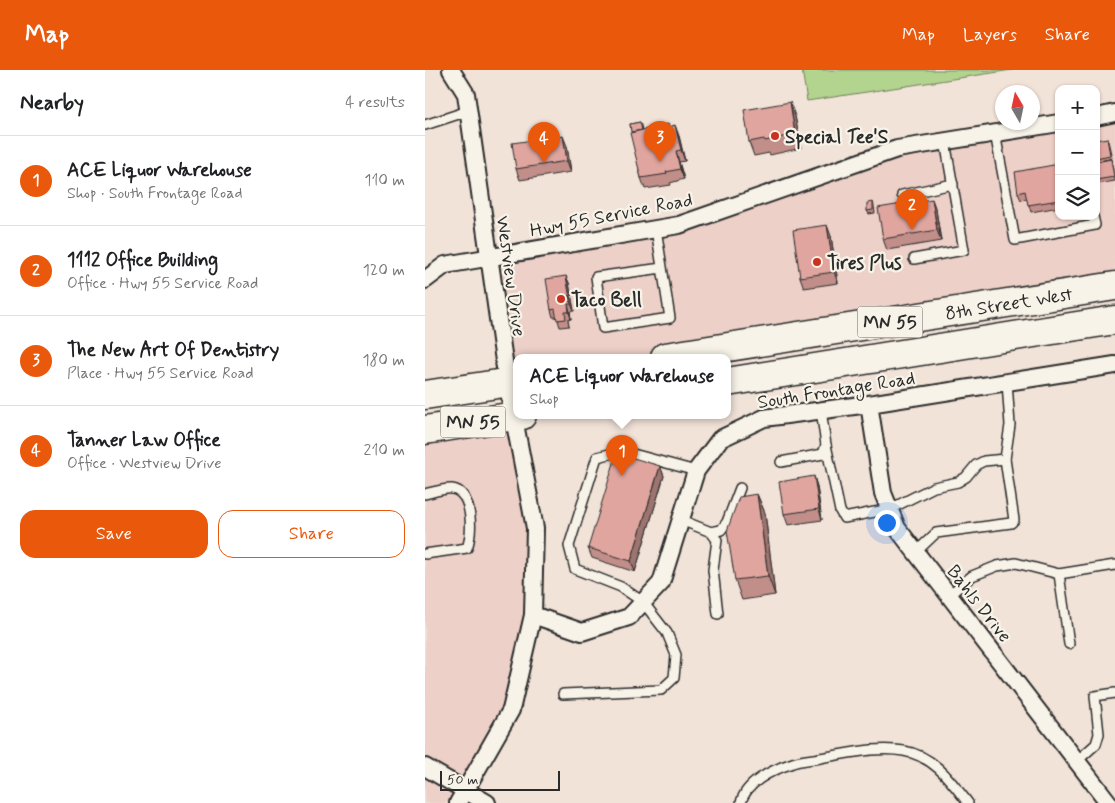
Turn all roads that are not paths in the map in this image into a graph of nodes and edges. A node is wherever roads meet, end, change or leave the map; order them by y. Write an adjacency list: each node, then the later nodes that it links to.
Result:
1 (451, 70): 2 (street, Westview Drive)
2 (468, 111): 6 (lane); 13 (street, Westview Drive)
3 (1115, 114): 4 (street)
4 (1100, 116)
5 (1055, 124): 7 (street, Hwy 55 Service Road)
6 (425, 125)
7 (995, 133): 8 (street, Hwy 55 Service Road); 11 (lane)
8 (945, 141): 9 (lane); 12 (street, Hwy 55 Service Road)
9 (953, 184): 10 (lane); 14 (lane)
10 (901, 195)
11 (1094, 220)
12 (656, 229): 13 (street, Hwy 55 Service Road); 15 (lane)
13 (489, 256): 16 (street, Hwy 55 Service Road); 21 (street, Westview Drive)
14 (914, 259)
15 (662, 268): 15 (lane)
16 (425, 280)
17 (1115, 286): 19 (highway, 8th Street West / MN 55)
18 (1115, 320): 22 (highway, 8th Street West / MN 55)
19 (684, 354)
20 (1115, 365): 23 (street, South Frontage Road)
21 (512, 381): 24 (highway, MN 55)
22 (731, 381)
23 (1007, 382): 25 (street, South Frontage Road); 31 (lane)
24 (425, 395)
25 (869, 404): 26 (street, South Frontage Road); 36 (street, Bahls Drive)
26 (821, 410): 30 (lane); 33 (street, South Frontage Road)
27 (513, 417): 29 (highway, MN 55)
28 (517, 419): 46 (street, Westview Drive)
29 (425, 430)
30 (826, 445): 32 (lane); 36 (lane)
31 (1005, 458): 36 (lane); 39 (lane)
32 (781, 462)
33 (697, 471): 37 (street, South Frontage Road); 44 (lane)
34 (740, 488): 38 (lane)
35 (425, 494): 40 (lane)
36 (890, 509): 39 (street, Bahls Drive)
37 (681, 520): 38 (lane); 44 (street, South Frontage Road)
38 (711, 532): 45 (lane)
39 (916, 552): 43 (street, Bahls Drive)
40 (425, 554)
41 (1115, 565): 42 (lane)
42 (1059, 574): 43 (lane); 47 (lane)
43 (949, 595): 50 (street, Bahls Drive)
44 (643, 602): 46 (street, South Frontage Road); 49 (lane)
45 (718, 614)
46 (533, 615): 52 (street, Westview Drive)
47 (1069, 644)
48 (1115, 693): 50 (lane)
49 (563, 694)
50 (1077, 761): 56 (street, Bahls Drive)
51 (425, 767): 52 (street)
52 (462, 797): 53 (street)
53 (487, 803)
54 (741, 803): 55 (lane)
55 (968, 803)
56 (1109, 803)

